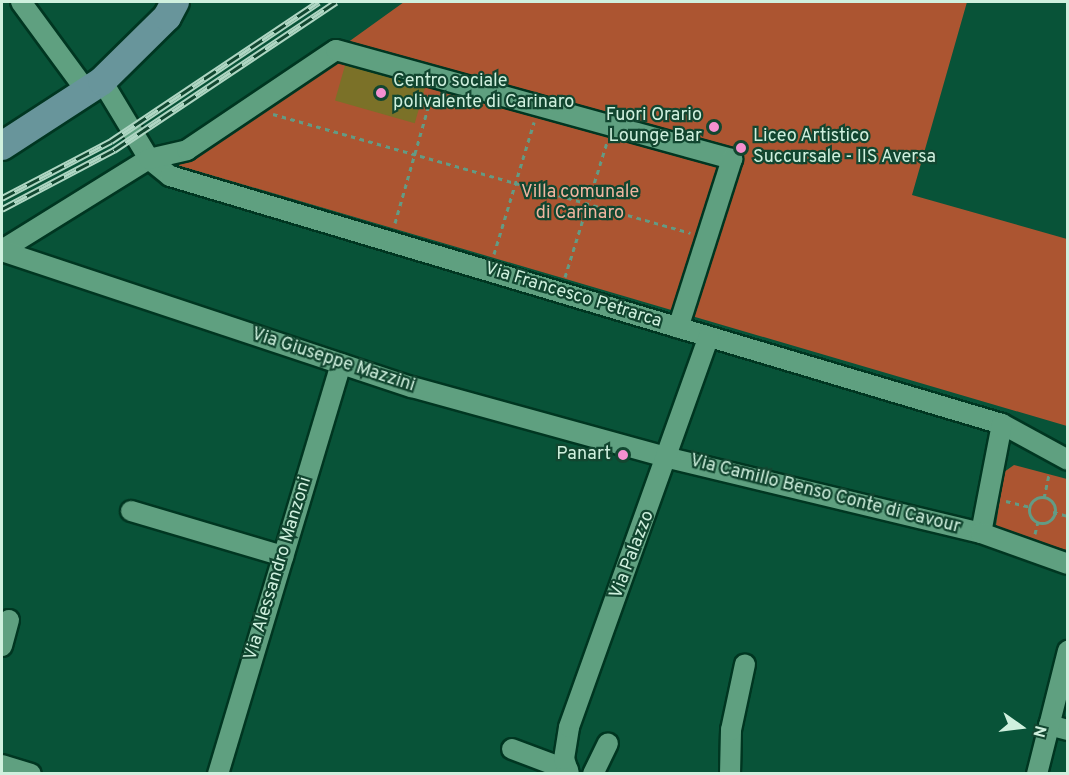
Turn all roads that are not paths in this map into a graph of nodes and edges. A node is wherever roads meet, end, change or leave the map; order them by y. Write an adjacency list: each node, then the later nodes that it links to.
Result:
1 (21, 2): 3 (street)
2 (175, 2): 3 (main road)
3 (94, 86): 4 (main road); 5 (street)
4 (2, 146)
5 (149, 159): 6 (street); 7 (street, Via Francesco Petrarca); 7 (street)
6 (2, 251): 9 (street, Via Giuseppe Mazzini)
7 (678, 328): 8 (street, Via Francesco Petrarca)
8 (709, 337): 10 (street, Via Francesco Petrarca); 11 (street, Via Palazzo)
9 (341, 364): 11 (street, Via Giuseppe Mazzini); 15 (street, Via Alessandro Manzoni)
10 (1002, 424): 12 (street, Via Francesco Petrarca); 14 (street)
11 (669, 458): 14 (street, Via Camillo Benso Conte di Cavour); 25 (street, Via Palazzo)
12 (1068, 460)
13 (131, 511): 15 (street)
14 (981, 533): 16 (street, Via Camillo Benso Conte di Cavour)
15 (283, 556): 27 (street, Via Alessandro Manzoni)
16 (1068, 564)
17 (9, 620): 18 (street)
18 (2, 646)
19 (1068, 651): 21 (street)
20 (745, 664): 29 (street)
21 (1058, 727): 30 (street)
22 (608, 743): 28 (street)
23 (512, 749): 25 (street)
24 (2, 765): 26 (street)
25 (568, 772)
26 (31, 774)
27 (218, 774)
28 (593, 774)
29 (730, 774)
30 (1036, 774)

